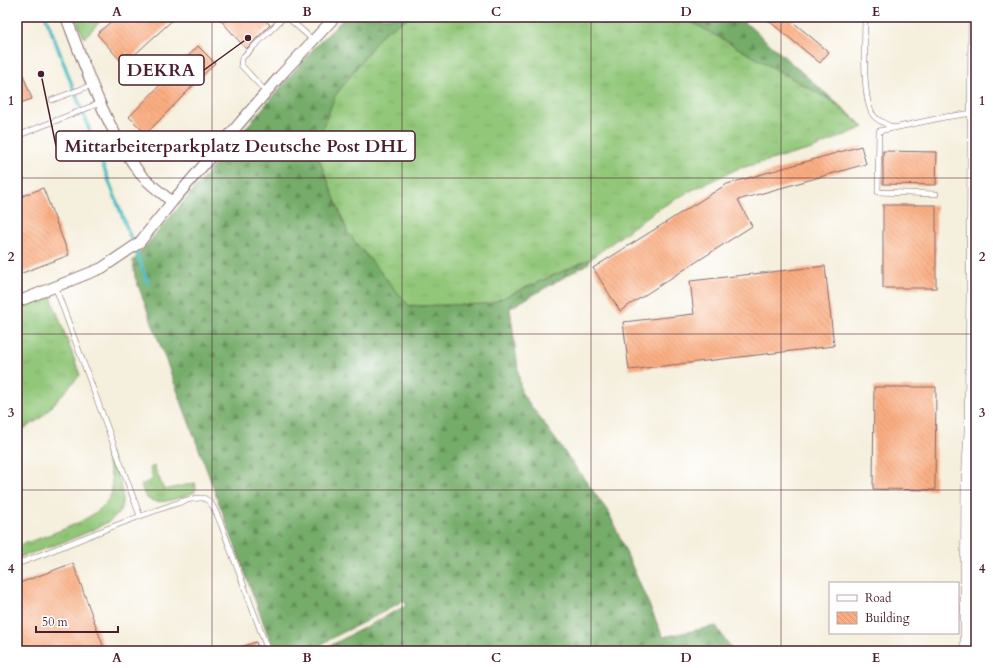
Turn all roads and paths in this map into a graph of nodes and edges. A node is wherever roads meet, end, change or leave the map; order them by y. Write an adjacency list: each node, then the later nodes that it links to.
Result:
1 (66, 17): 6 (street)
2 (334, 17): 5 (street)
3 (864, 17): 11 (lane)
4 (976, 17): 10 (main road)
5 (313, 40): 7 (street); 7 (lane)
6 (92, 85): 8 (lane); 9 (street)
7 (266, 92): 14 (street)
8 (52, 100)
9 (100, 103): 12 (lane); 14 (street)
10 (976, 113): 11 (lane); 20 (main road)
11 (894, 128): 13 (lane)
12 (17, 136)
13 (936, 194)
14 (172, 202): 15 (street)
15 (55, 286): 16 (street); 17 (lane)
16 (17, 302)
17 (140, 516): 18 (lane); 19 (lane)
18 (17, 564)
19 (268, 651)
20 (968, 651)

